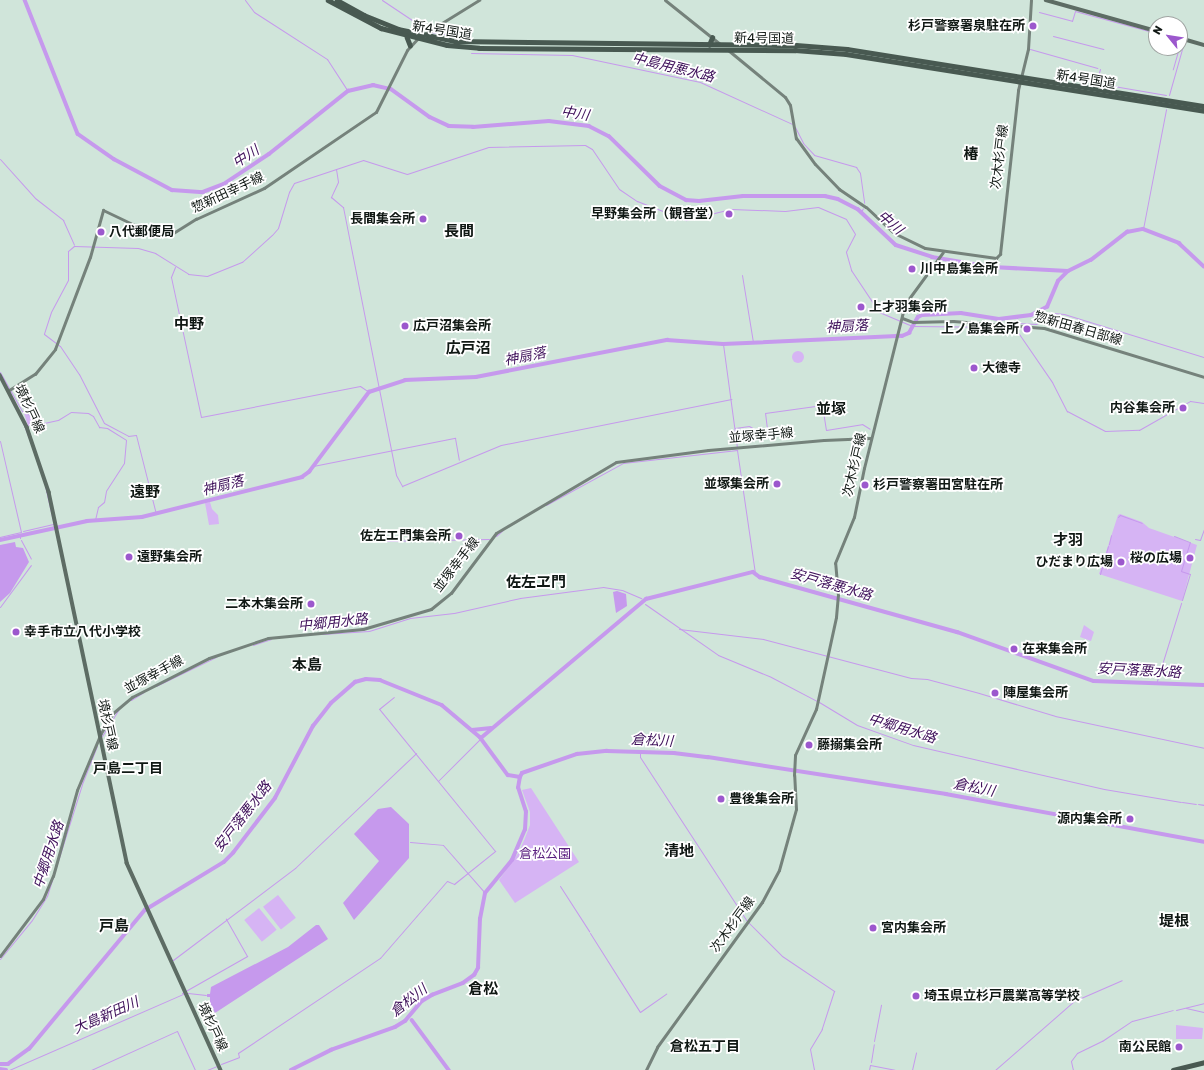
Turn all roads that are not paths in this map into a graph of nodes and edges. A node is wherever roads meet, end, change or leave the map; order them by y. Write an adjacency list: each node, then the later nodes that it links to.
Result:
1 (328, 0): 10 (highway, 新4号国道)
2 (336, 0): 9 (highway, 新4号国道)
3 (479, 0): 7 (main road, 惣新田幸手線)
4 (665, 0): 12 (main road)
5 (1031, 0): 22 (main road, 次木杉戸線)
6 (1046, 0): 8 (main road)
7 (431, 29): 9 (main road, 惣新田幸手線); 11 (highway)
8 (1148, 29)
9 (422, 36): 11 (highway, 新4号国道); 13 (main road, 惣新田幸手線)
10 (407, 37): 13 (highway, 新4号国道); 15 (highway)
11 (432, 38): 16 (highway, 新4号国道)
12 (712, 38): 16 (highway); 17 (main road)
13 (417, 39): 15 (main road, 惣新田幸手線); 19 (highway, 新4号国道)
14 (1188, 40): 18 (main road)
15 (410, 45): 29 (main road, 惣新田幸手線)
16 (709, 45): 17 (highway, 新4号国道)
17 (721, 45): 19 (main road); 22 (highway, 新4号国道)
18 (1204, 45)
19 (727, 50): 20 (highway, 新4号国道); 21 (main road)
20 (739, 50): 21 (highway); 22 (highway, 新4号国道)
21 (736, 56): 25 (main road)
22 (1020, 78): 23 (highway, 新4号国道); 24 (highway, 新4号国道); 25 (main road, 次木杉戸線)
23 (1204, 106)
24 (1204, 111)
25 (942, 253): 26 (main road)
26 (902, 318): 28 (main road, 惣新田春日部線); 30 (main road, 次木杉戸線)
27 (0, 375): 29 (main road, 境杉戸線)
28 (1204, 377)
29 (9, 390): 31 (main road, 境杉戸線)
30 (871, 438): 31 (main road, 並塚幸手線); 37 (main road, 次木杉戸線)
31 (99, 736): 32 (main road, 並塚幸手線); 33 (main road, 境杉戸線)
32 (95, 745): 33 (main road); 34 (main road, 並塚幸手線)
33 (102, 747): 36 (main road, 境杉戸線)
34 (0, 956)
35 (1204, 1062): 38 (highway)
36 (221, 1070)
37 (646, 1070)
38 (1173, 1070)

